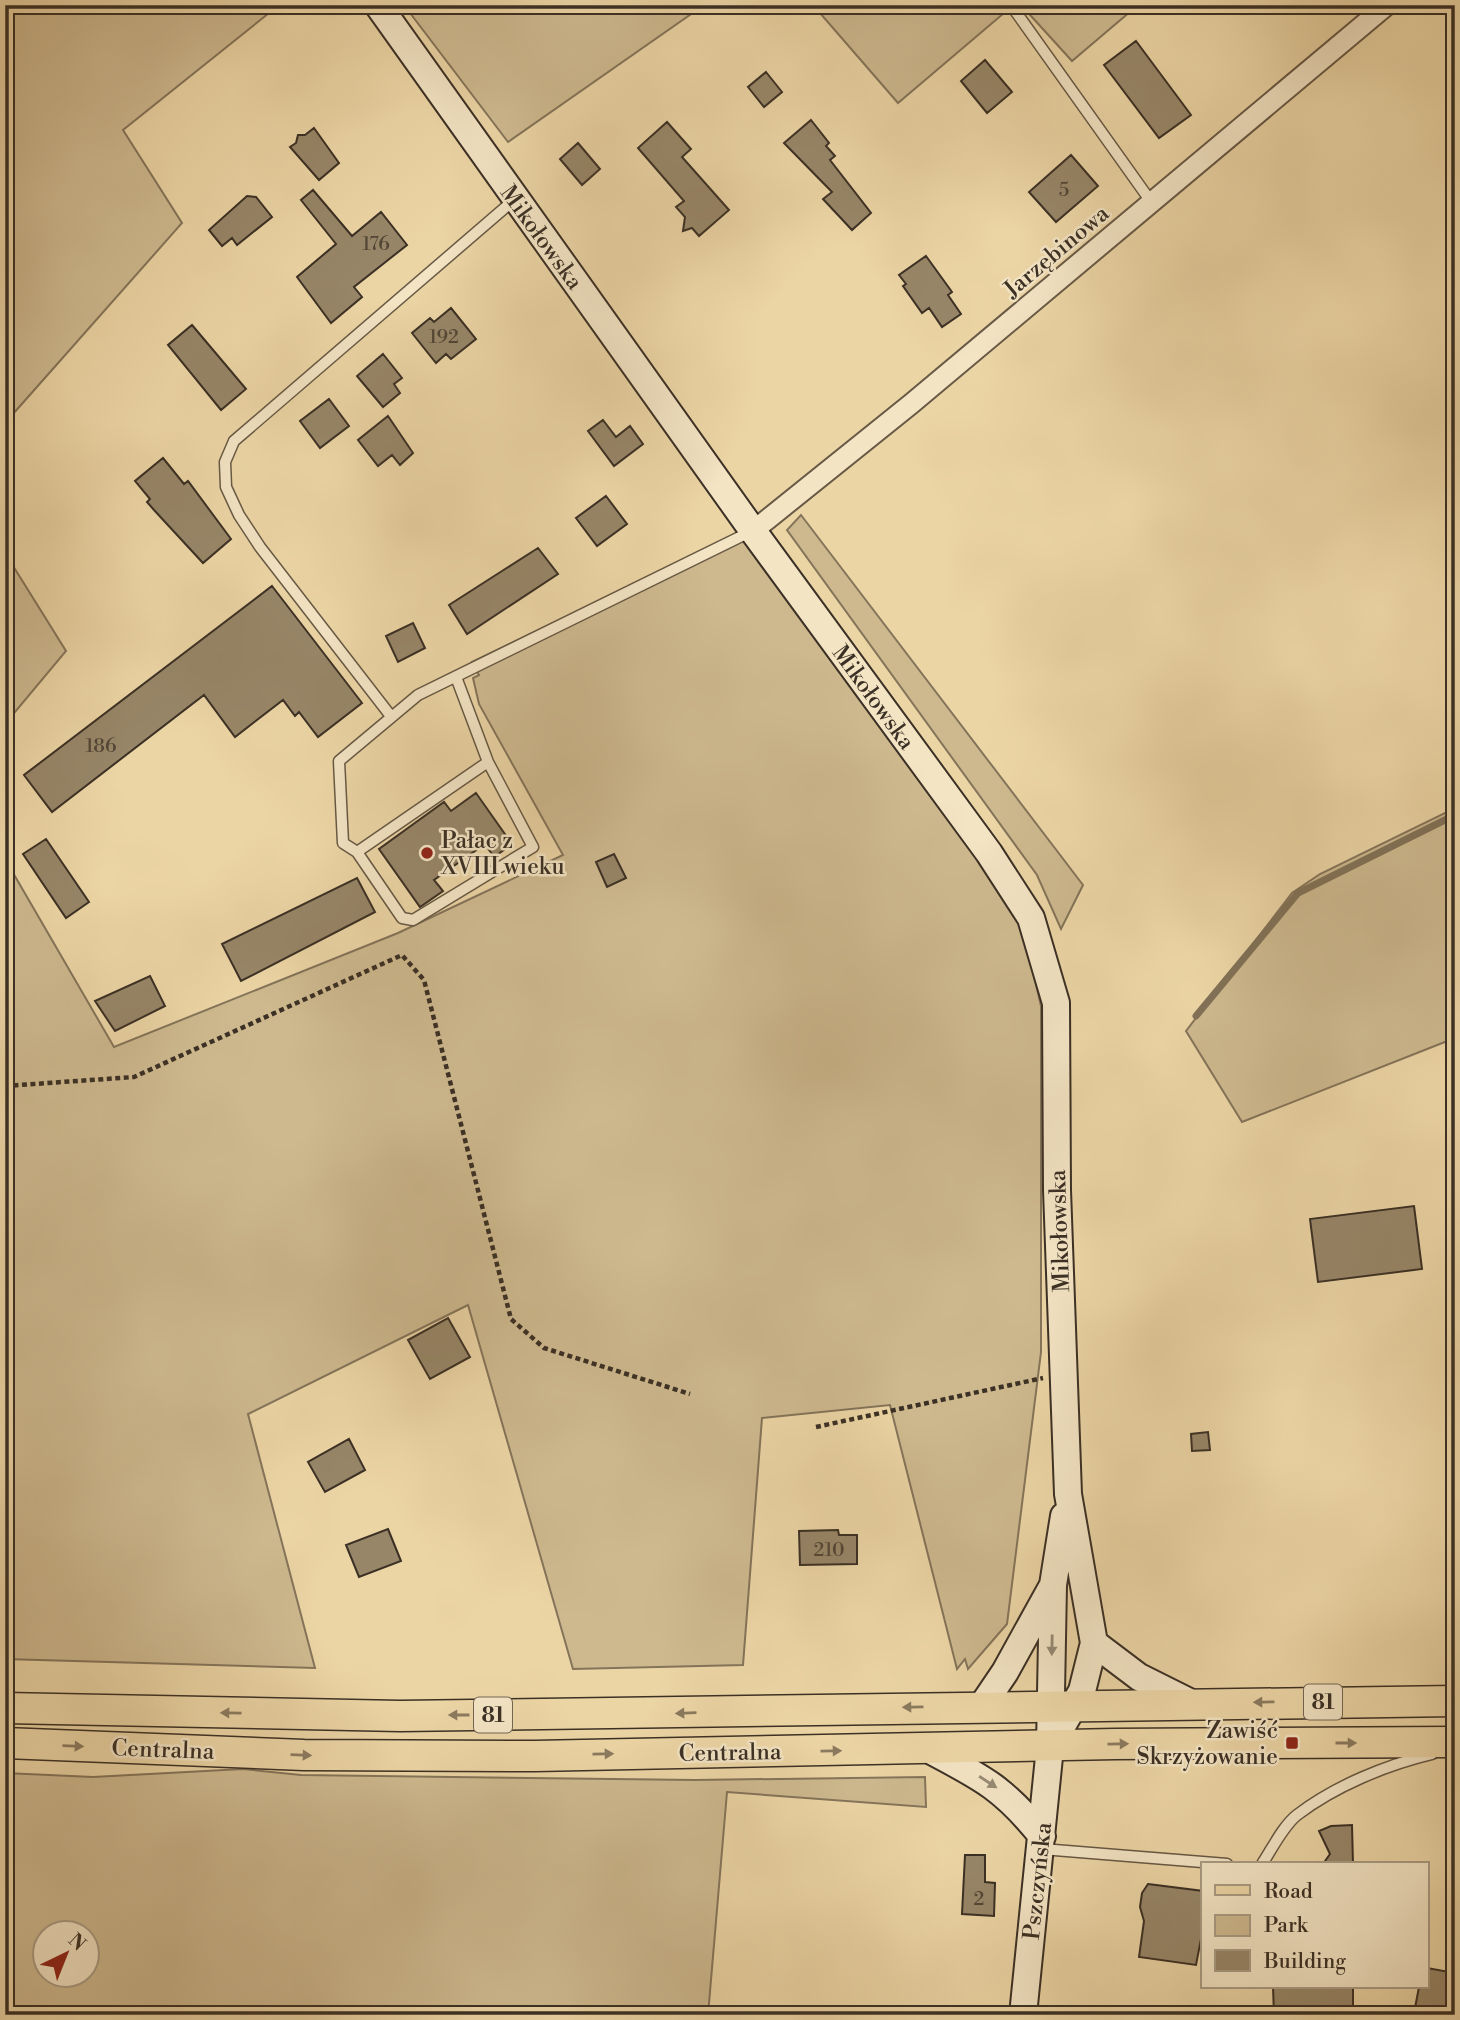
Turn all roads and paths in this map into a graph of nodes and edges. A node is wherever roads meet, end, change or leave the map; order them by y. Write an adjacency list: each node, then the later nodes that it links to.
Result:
1 (378, 5): 4 (main road, Mikołowska)
2 (1011, 5): 5 (lane)
3 (1387, 5): 5 (street, Jarzębinowa)
4 (514, 200): 6 (main road, Mikołowska); 8 (lane)
5 (1152, 202): 6 (street, Jarzębinowa)
6 (753, 531): 7 (lane); 12 (main road, Mikołowska)
7 (456, 677): 8 (lane); 9 (lane)
8 (390, 715): 10 (lane)
9 (488, 762): 10 (lane); 10 (lane)
10 (356, 852)
11 (5, 1086): 13 (path)
12 (1064, 1373): 14 (path); 15 (main road, Mikołowska)
13 (690, 1394)
14 (816, 1427)
15 (1068, 1494): 16 (main road, Mikołowska); 17 (main road, Mikołowska)
16 (1053, 1585): 20 (main road, Mikołowska, one-way to 20); 21 (main road)
17 (1094, 1643): 19 (main road); 20 (main road, Mikołowska)
18 (1455, 1701): 19 (main road, Centralna / 81, one-way to 19)
19 (1191, 1703): 20 (main road, Centralna / 81)
20 (1063, 1705): 21 (main road, Centralna / 81); 25 (main road, Mikołowska)
21 (982, 1706): 22 (main road, Centralna / 81, one-way to 22)
22 (5, 1708)
23 (1455, 1742): 25 (main road, Centralna / 81, one-way to 23)
24 (5, 1743): 26 (main road, Centralna / 81, one-way to 26)
25 (1050, 1747): 26 (main road, Centralna / 81); 28 (main road, Pszczyńska)
26 (928, 1749): 28 (main road, one-way to 28)
27 (1455, 1749): 30 (lane)
28 (1042, 1843): 29 (lane); 31 (main road, Pszczyńska)
29 (1209, 1862)
30 (1263, 1862)
31 (1023, 2015)

